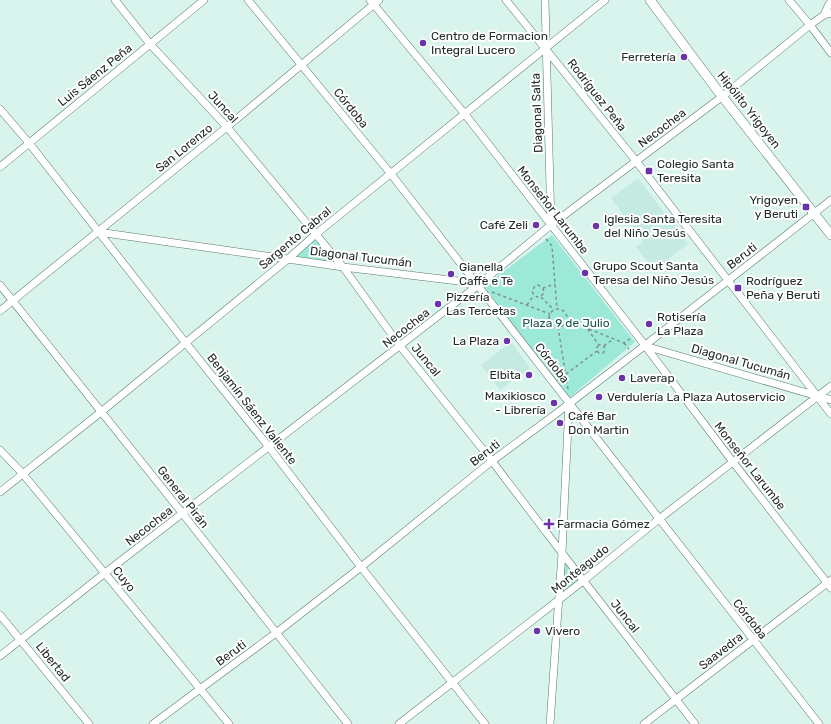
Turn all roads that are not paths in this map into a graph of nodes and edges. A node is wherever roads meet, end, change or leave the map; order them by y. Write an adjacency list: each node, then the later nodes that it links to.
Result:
1 (115, 0): 13 (street, Juncal)
2 (204, 0): 13 (street, Luis Sáenz Peña)
3 (248, 0): 16 (street, Córdoba)
4 (506, 0): 14 (street, Rodríguez Peña)
5 (545, 0): 14 (street, Diagonal Salta)
6 (605, 0): 14 (street, Sargento Cabral)
7 (650, 0): 17 (street, Hipólito Yrigoyen)
8 (789, 0): 12 (street)
9 (374, 1): 16 (street, San Lorenzo); 19 (street, Monseñor Larumbe)
10 (831, 2): 11 (street, Necochea)
11 (828, 14): 12 (street, Necochea)
12 (810, 25): 15 (street); 17 (street, Necochea)
13 (150, 44): 20 (street, Juncal); 21 (street, Luis Sáenz Peña)
14 (546, 48): 19 (street, Sargento Cabral); 22 (street, Rodríguez Peña); 27 (street, Diagonal Salta)
15 (831, 54)
16 (302, 65): 20 (street, San Lorenzo); 24 (street, Córdoba)
17 (723, 96): 22 (street, Necochea); 26 (street, Hipólito Yrigoyen)
18 (0, 109): 21 (street, Benjamín Sáenz Valiente)
19 (464, 113): 24 (street, Sargento Cabral); 27 (street, Monseñor Larumbe)
20 (228, 127): 28 (street, San Lorenzo); 29 (street, Juncal)
21 (29, 143): 23 (street, Luis Sáenz Peña); 28 (street, Benjamín Sáenz Valiente)
22 (636, 161): 27 (street, Necochea); 33 (street, Rodríguez Peña)
23 (0, 167)
24 (391, 174): 29 (street, Sargento Cabral); 35 (street, Córdoba)
25 (831, 200): 26 (street, Beruti)
26 (814, 213): 30 (street, Hipólito Yrigoyen); 33 (street, Beruti)
27 (551, 225): 35 (street, Necochea); 40 (street, Monseñor Larumbe)
28 (98, 232): 31 (street, Diagonal Tucumán); 36 (street, San Lorenzo); 38 (street, Benjamín Sáenz Valiente)
29 (316, 234): 31 (street, Sargento Cabral); 32 (street, Juncal)
30 (831, 235)
31 (288, 259): 32 (street, Diagonal Tucumán); 38 (street, Sargento Cabral)
32 (343, 266): 35 (street, Diagonal Tucumán); 39 (street, Juncal)
33 (728, 281): 40 (street, Beruti); 42 (street, Rodríguez Peña)
34 (0, 285): 36 (street, General Pirán)
35 (478, 286): 39 (street, Necochea); 44 (street, Córdoba)
36 (12, 301): 37 (street, San Lorenzo); 45 (street, General Pirán)
37 (0, 311)
38 (185, 342): 45 (street, Sargento Cabral); 47 (street, Benjamín Sáenz Valiente)
39 (400, 346): 47 (street, Necochea); 49 (street, Juncal)
40 (645, 346): 42 (street, Diagonal Tucumán); 44 (street, Beruti); 50 (street, Monseñor Larumbe)
41 (831, 386): 42 (street, Monteagudo)
42 (818, 396): 43 (street, Diagonal Tucumán); 46 (street, Rodríguez Peña); 50 (street, Monteagudo)
43 (831, 400)
44 (572, 401): 49 (street, Beruti); 54 (street, Córdoba); 55 (street)
45 (101, 412): 51 (street, Sargento Cabral); 53 (street, General Pirán)
46 (831, 414)
47 (269, 447): 53 (street, Necochea); 56 (street, Benjamín Sáenz Valiente)
48 (0, 450): 51 (street, Cuyo)
49 (492, 461): 55 (street, Juncal); 56 (street, Beruti)
50 (733, 462): 54 (street, Monteagudo); 59 (street, Monseñor Larumbe)
51 (23, 474): 52 (street, Sargento Cabral); 57 (street, Cuyo)
52 (0, 492)
53 (183, 514): 57 (street, Necochea); 62 (street, General Pirán)
54 (659, 519): 58 (street, Monteagudo); 64 (street, Córdoba)
55 (562, 553): 58 (street, Juncal); 60 (street)
56 (361, 567): 62 (street, Beruti); 66 (street, Benjamín Sáenz Valiente)
57 (105, 573): 63 (street, Necochea); 67 (street, Cuyo)
58 (583, 581): 60 (street, Monteagudo); 68 (street, Juncal)
59 (830, 584): 64 (street, Saavedra)
60 (558, 600): 66 (street, Monteagudo); 75 (street)
61 (0, 615): 63 (street, Libertad)
62 (276, 633): 67 (street, Beruti); 72 (street, General Pirán)
63 (21, 640): 65 (street, Necochea); 69 (street, Libertad)
64 (753, 640): 68 (street, Saavedra); 78 (street, Córdoba)
65 (0, 656)
66 (452, 682): 73 (street, Monteagudo); 74 (street, Benjamín Sáenz Valiente)
67 (200, 688): 70 (street, Beruti); 71 (street, Cuyo)
68 (676, 700): 76 (street, Saavedra); 77 (street, Juncal)
69 (89, 724)
70 (153, 724)
71 (229, 724)
72 (348, 724)
73 (399, 724)
74 (485, 724)
75 (550, 724)
76 (644, 724)
77 (695, 724)
78 (819, 724)

